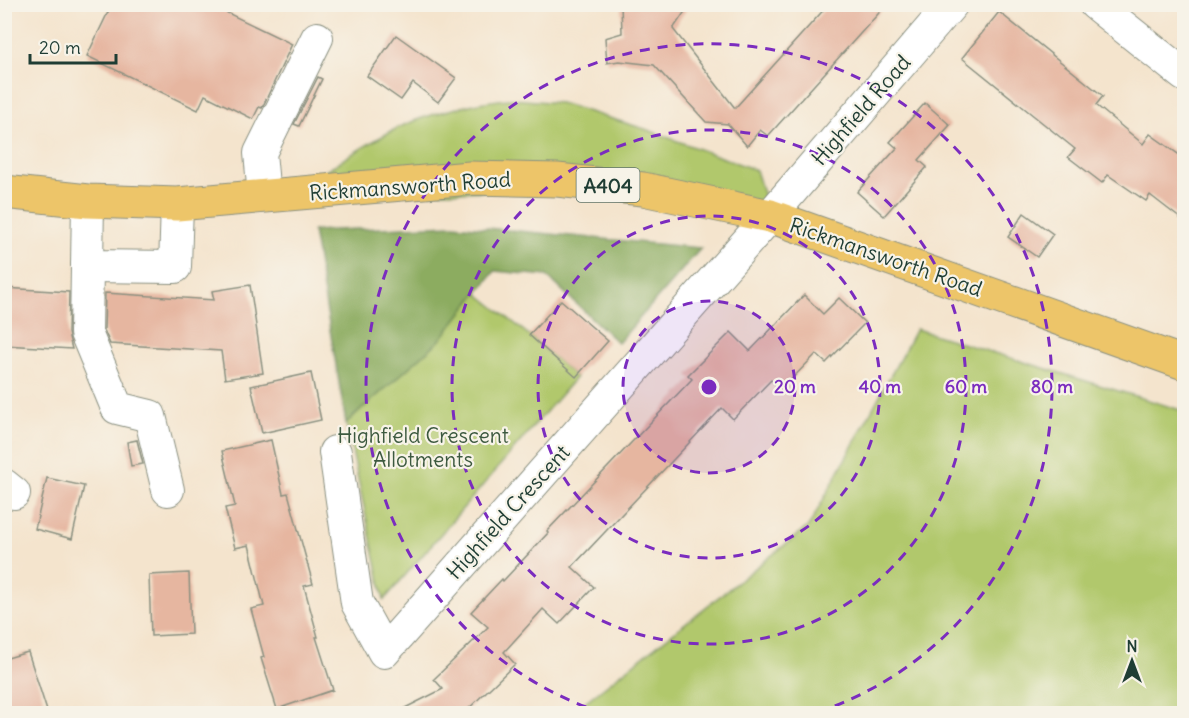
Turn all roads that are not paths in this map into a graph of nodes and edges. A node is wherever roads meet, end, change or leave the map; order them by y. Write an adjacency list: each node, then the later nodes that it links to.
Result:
1 (952, 4): 9 (street, Highfield Road)
2 (1095, 4): 4 (street)
3 (317, 38): 6 (street)
4 (1185, 75)
5 (4, 192): 7 (main road, Rickmansworth Road / A404)
6 (264, 196): 8 (main road, Rickmansworth Road / A404); 9 (main road, Rickmansworth Road / A404)
7 (88, 201): 8 (main road, Rickmansworth Road / A404); 10 (street)
8 (177, 204): 10 (street)
9 (770, 216): 11 (main road, Rickmansworth Road / A404); 12 (street, Highfield Crescent)
10 (87, 266): 13 (street)
11 (1185, 363)
12 (335, 452)
13 (168, 490)

